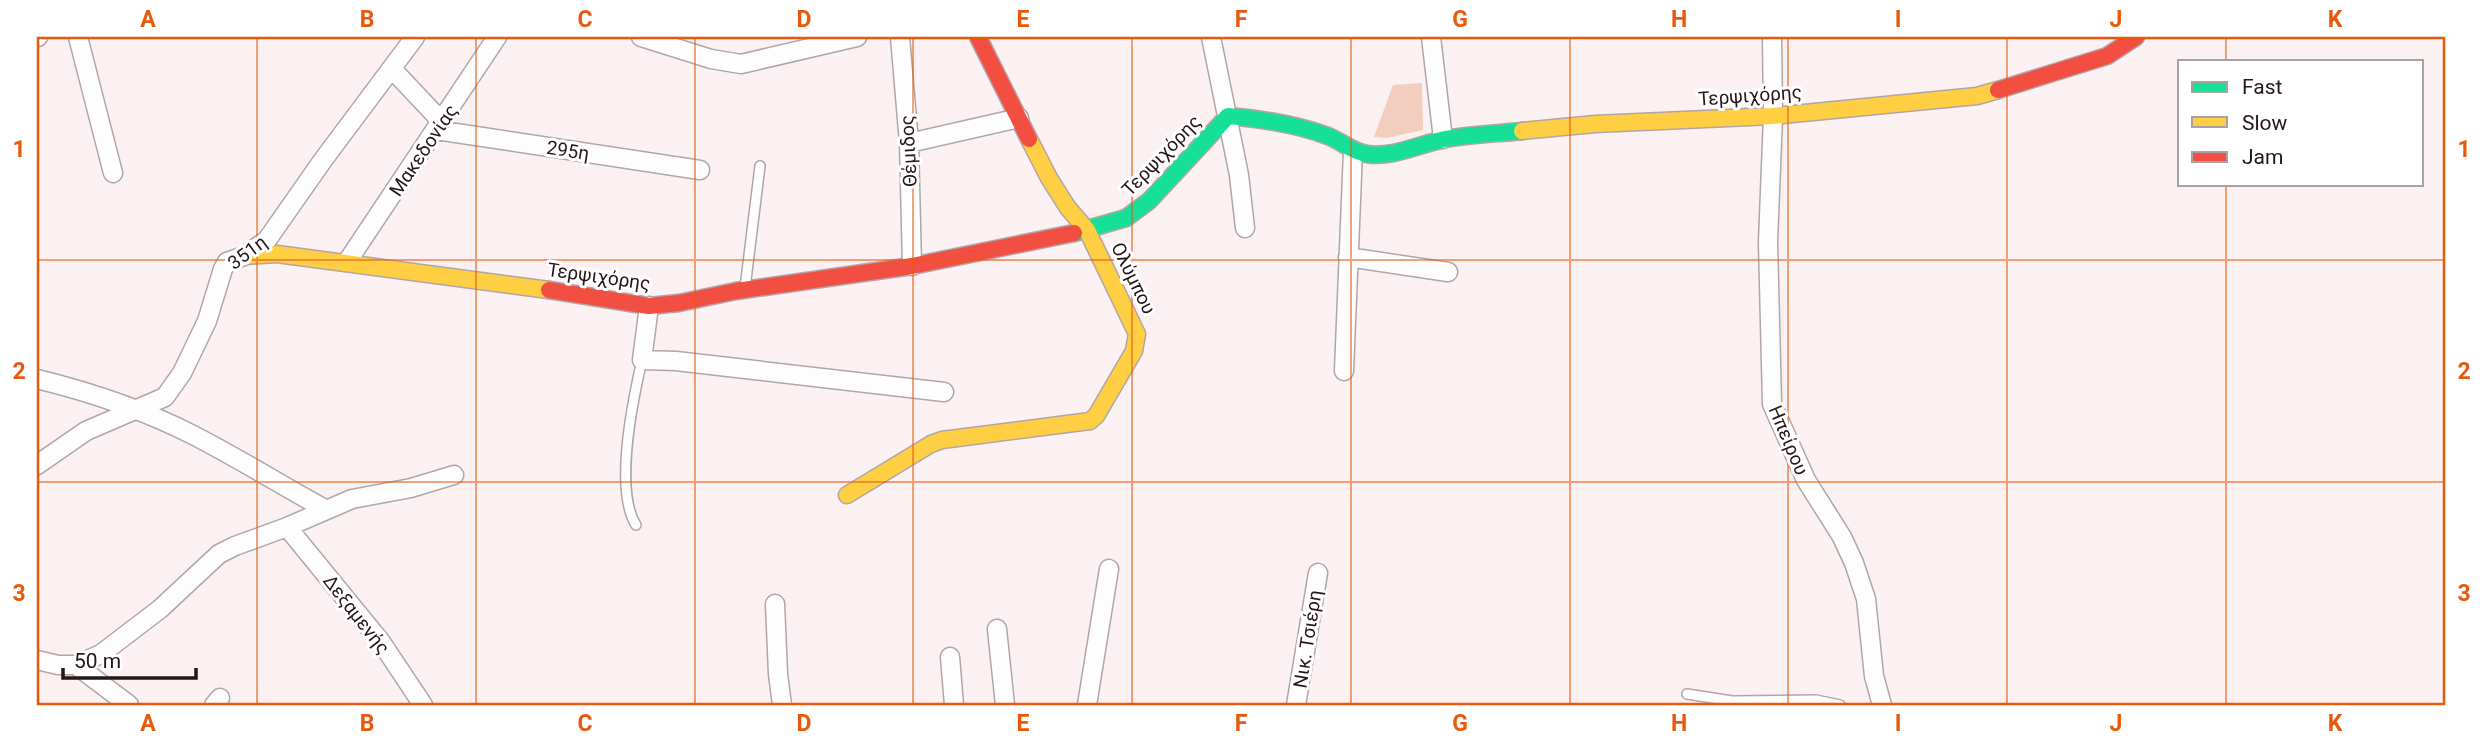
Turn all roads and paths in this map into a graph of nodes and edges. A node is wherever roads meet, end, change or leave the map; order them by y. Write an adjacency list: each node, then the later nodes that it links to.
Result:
1 (78, 37): 23 (street)
2 (415, 37): 13 (street, 351η)
3 (497, 37): 17 (street, Μακεδονίας)
4 (641, 37): 12 (street)
5 (857, 37): 12 (street)
6 (900, 37): 19 (street, Θέμιδος)
7 (978, 37): 16 (street, Ολύμπου)
8 (1211, 37): 14 (street)
9 (1431, 37): 18 (street)
10 (1772, 37): 15 (street, Ηπείρου)
11 (2136, 37): 15 (street, Τερψιχόρης)
12 (664, 41)
13 (393, 70): 17 (street); 26 (street, 351η)
14 (1228, 116): 20 (street, Τερψιχόρης); 24 (street); 25 (street, Τερψιχόρης)
15 (1773, 116): 18 (street, Τερψιχόρης); 61 (street, Ηπείρου)
16 (1019, 118): 19 (street); 25 (street, Ολύμπου)
17 (439, 126): 22 (street, 295η); 28 (street, Μακεδονίας)
18 (1443, 139): 20 (street, Τερψιχόρης)
19 (909, 143): 29 (street, Θέμιδος)
20 (1353, 151): 27 (street)
21 (760, 166): 31 (lane)
22 (700, 170)
23 (113, 173)
24 (1245, 228)
25 (1087, 230): 29 (street, Τερψιχόρης); 40 (street, Ολύμπου)
26 (244, 256): 28 (street, Τερψιχόρης); 37 (street, 351η)
27 (1348, 257): 30 (street); 34 (street)
28 (347, 262): 32 (street, Τερψιχόρης)
29 (912, 266): 31 (street, Τερψιχόρης)
30 (1448, 272)
31 (745, 290): 32 (street, Τερψιχόρης)
32 (649, 306): 33 (street)
33 (642, 360): 36 (street); 42 (lane)
34 (1345, 371)
35 (37, 379): 37 (street)
36 (944, 392)
37 (135, 410): 38 (street, 351η); 41 (street)
38 (37, 466)
39 (454, 475): 41 (street)
40 (847, 495)
41 (325, 509): 43 (street)
42 (635, 525)
43 (287, 527): 50 (street); 54 (street, Δεξαμενής)
44 (1109, 569): 58 (street)
45 (1318, 573): 59 (street, Νικ. Τσιέρη)
46 (775, 604): 55 (street)
47 (997, 629): 57 (street)
48 (950, 657): 56 (street)
49 (37, 660): 50 (street)
50 (75, 665): 53 (street)
51 (1687, 694): 52 (lane)
52 (1765, 703): 60 (lane)
53 (129, 705)
54 (423, 705)
55 (782, 705)
56 (954, 705)
57 (1005, 705)
58 (1087, 705)
59 (1296, 705)
60 (1840, 705)
61 (1882, 705)

